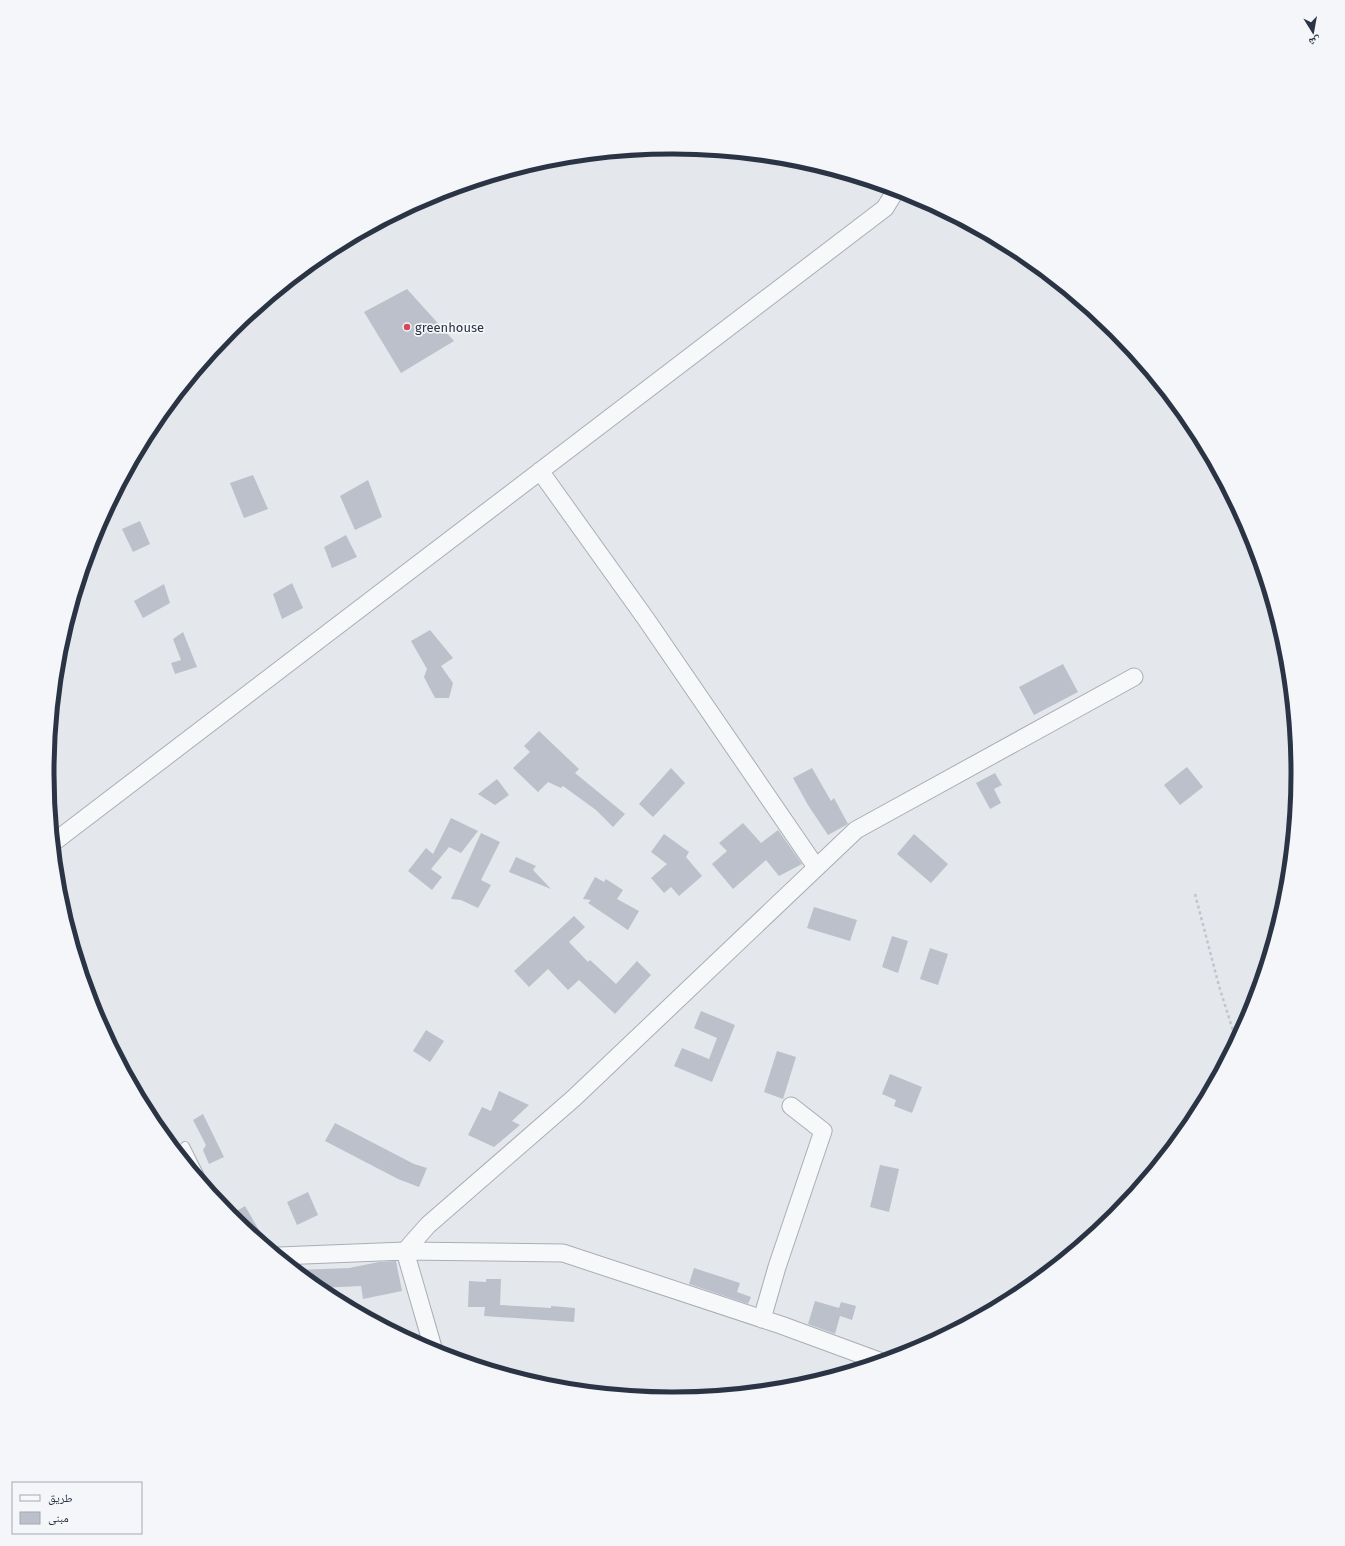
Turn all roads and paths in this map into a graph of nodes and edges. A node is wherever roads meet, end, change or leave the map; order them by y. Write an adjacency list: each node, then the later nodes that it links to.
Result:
1 (893, 196): 2 (street)
2 (540, 471): 4 (street); 5 (street)
3 (1134, 677): 5 (street)
4 (58, 839)
5 (816, 867): 11 (street)
6 (1195, 894): 7 (path)
7 (1234, 1033)
8 (790, 1106): 13 (street)
9 (185, 1146): 10 (lane)
10 (195, 1166)
11 (405, 1251): 12 (street); 13 (street); 14 (street)
12 (286, 1256)
13 (762, 1319): 15 (street)
14 (431, 1342)
15 (872, 1359)

